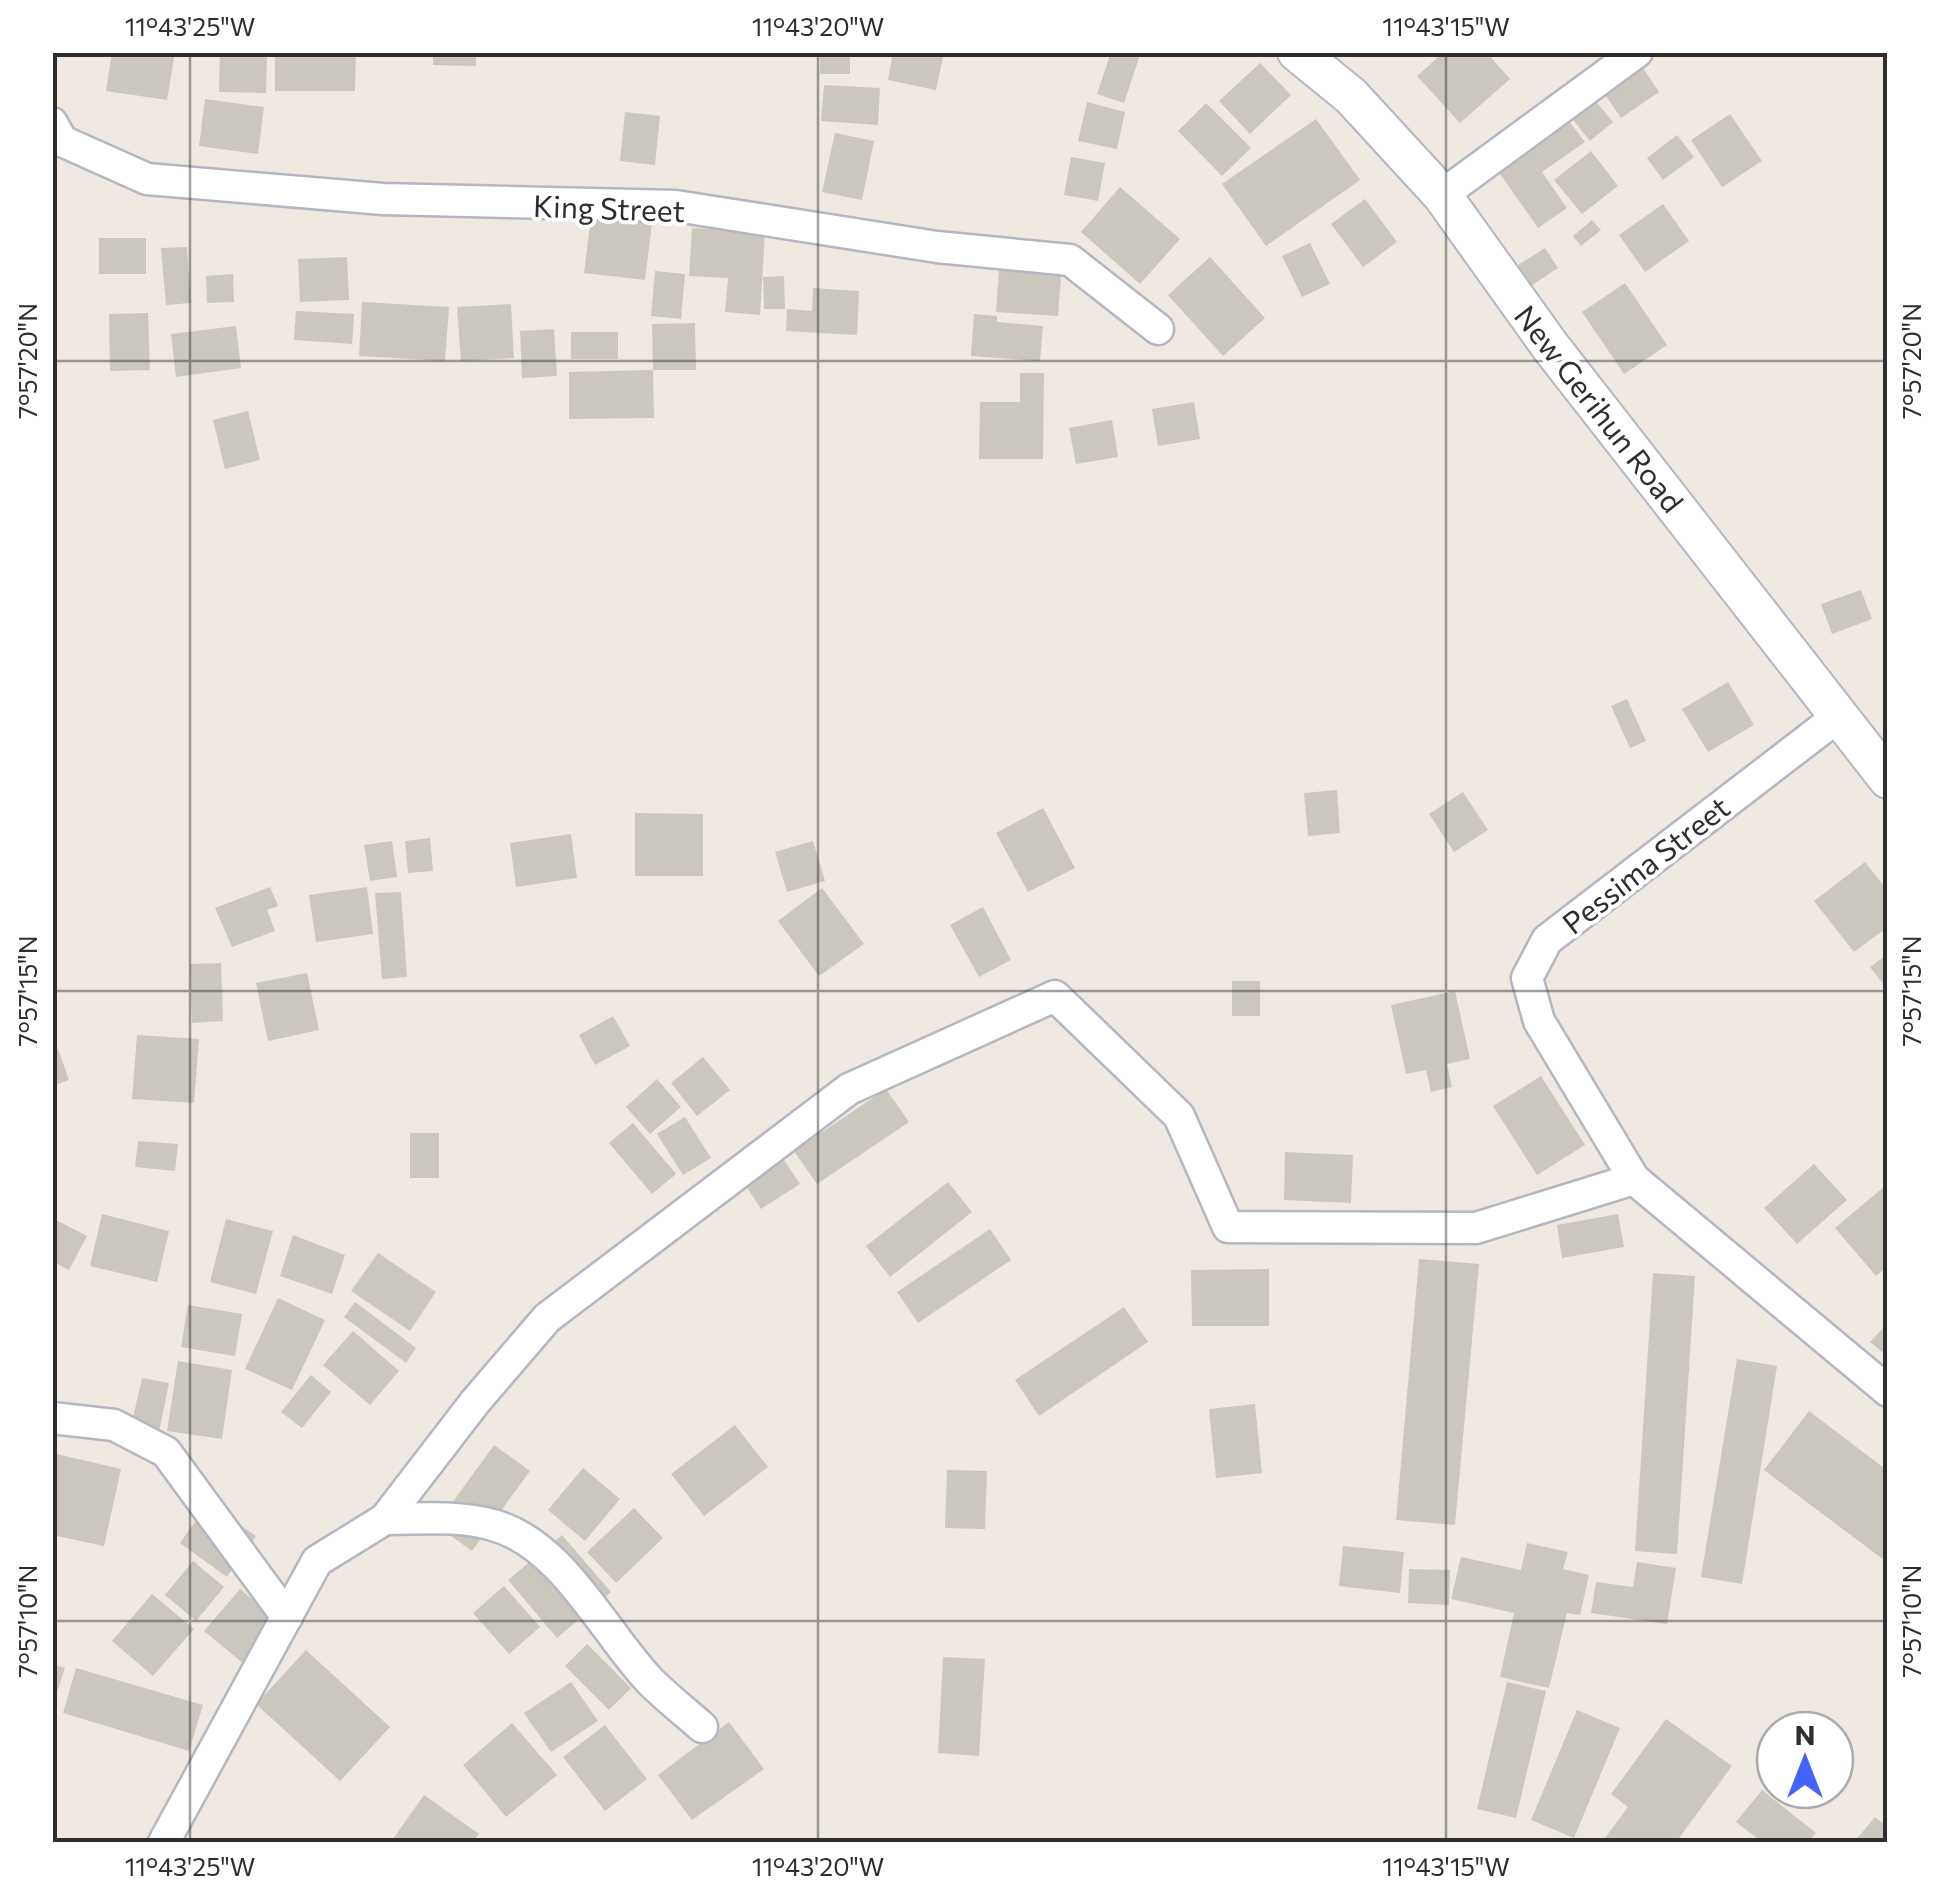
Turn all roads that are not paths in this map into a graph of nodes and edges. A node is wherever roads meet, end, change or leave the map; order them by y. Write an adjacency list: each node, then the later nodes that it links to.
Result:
1 (1297, 52): 4 (street, New Gerihun Road)
2 (1637, 52): 4 (street)
3 (52, 123): 5 (street, King Street)
4 (1442, 194): 6 (street, New Gerihun Road)
5 (1158, 329)
6 (1840, 715): 7 (street, New Gerihun Road); 8 (street, Pessima Street)
7 (1888, 779)
8 (1634, 1179): 9 (street, Pessima Street); 11 (street)
9 (1888, 1391)
10 (52, 1418): 12 (street)
11 (385, 1519): 12 (street); 13 (street)
12 (287, 1617): 14 (street)
13 (702, 1727)
14 (164, 1842)

